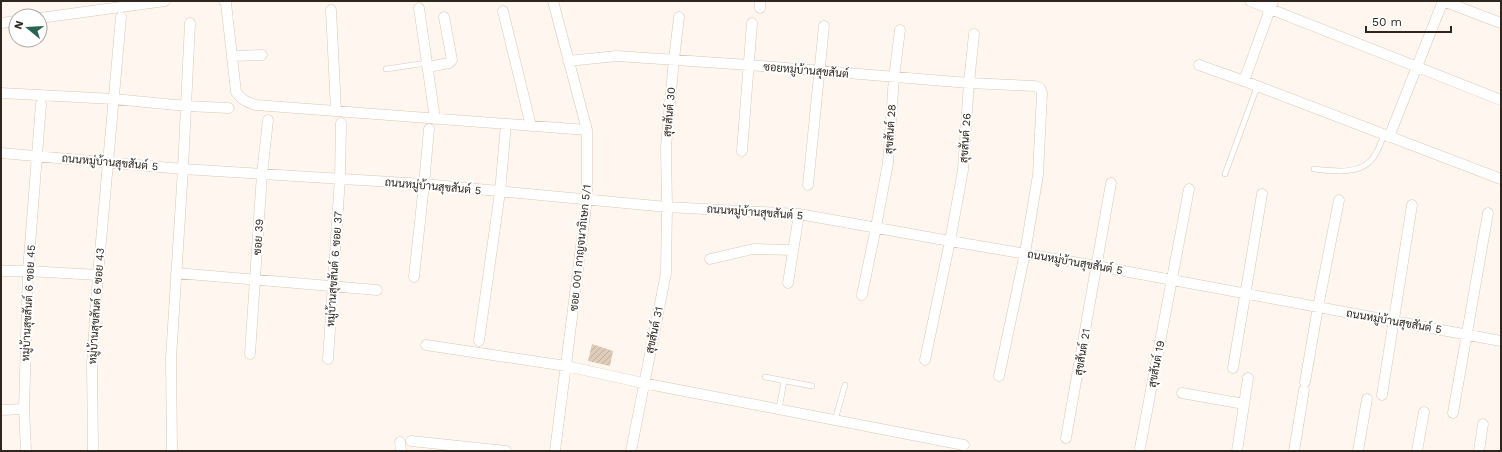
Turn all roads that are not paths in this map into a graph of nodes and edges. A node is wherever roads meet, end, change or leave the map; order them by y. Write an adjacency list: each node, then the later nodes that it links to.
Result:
1 (165, 1): 10 (street)
2 (224, 1): 21 (street)
3 (553, 1): 23 (street, ซอย 001 กาญจนาภิเษก 5/1)
4 (1250, 1): 6 (street)
5 (1443, 1): 16 (street); 27 (street)
6 (1272, 5): 27 (street); 31 (street)
7 (419, 8): 24 (street)
8 (331, 10): 40 (street)
9 (503, 11): 45 (street)
10 (48, 17)
11 (121, 17): 35 (street, หมู่บ้านสุขสันต์ 6 ซอย 43)
12 (444, 17): 24 (street)
13 (680, 17): 22 (street, สุขสันต์ 30)
14 (190, 23): 38 (street)
15 (752, 23): 25 (street)
16 (1501, 23)
17 (824, 26): 29 (street)
18 (900, 30): 30 (street, สุขสันต์ 28)
19 (974, 34): 32 (street, สุขสันต์ 26)
20 (262, 55): 21 (street)
21 (232, 56): 40 (street)
22 (674, 59): 23 (street, ซอยหมู่บ้านสุขสันต์); 25 (street, ซอยหมู่บ้านสุขสันต์); 68 (street, สุขสันต์ 30)
23 (568, 61): 47 (street, ซอย 001 กาญจนาภิเษก 5/1)
24 (428, 65): 28 (lane); 41 (street)
25 (749, 65): 29 (street, ซอยหมู่บ้านสุขสันต์); 49 (street)
26 (1198, 65): 31 (street)
27 (1416, 66): 36 (street); 48 (street)
28 (386, 69)
29 (820, 71): 30 (street, ซอยหมู่บ้านสุขสันต์); 61 (street)
30 (894, 77): 32 (street, ซอยหมู่บ้านสุขสันต์); 71 (street, สุขสันต์ 28)
31 (1244, 81): 33 (street)
32 (969, 83): 72 (street, สุขสันต์ 26); 74 (street, ซอยหมู่บ้านสุขสันต์)
33 (1257, 87): 48 (street); 56 (lane)
34 (1, 93): 35 (street)
35 (114, 99): 38 (street); 52 (street, หมู่บ้านสุขสันต์ 6 ซอย 43)
36 (1501, 100)
37 (41, 104): 51 (street, หมู่บ้านสุขสันต์ 6 ซอย 45)
38 (186, 106): 39 (street); 53 (street)
39 (229, 108)
40 (336, 111): 41 (street)
41 (435, 119): 44 (street)
42 (268, 120): 55 (street, ซอย 39)
43 (341, 123): 57 (street, หมู่บ้านสุขสันต์ 6 ซอย 37)
44 (506, 124): 45 (street); 63 (street)
45 (531, 126): 47 (street)
46 (429, 130): 60 (street)
47 (587, 130): 65 (street, ซอย 001 กาญจนาภิเษก 5/1)
48 (1386, 136): 54 (lane); 58 (street)
49 (742, 151)
50 (1, 153): 51 (street, ถนนหมู่บ้านสุขสันต์ 5)
51 (38, 156): 52 (street, ถนนหมู่บ้านสุขสันต์ 5); 78 (street, หมู่บ้านสุขสันต์ 6 ซอย 45)
52 (108, 162): 53 (street, ถนนหมู่บ้านสุขสันต์ 5); 80 (street, หมู่บ้านสุขสันต์ 6 ซอย 43)
53 (183, 169): 55 (street, ถนนหมู่บ้านสุขสันต์ 5); 79 (street)
54 (1314, 169)
55 (262, 174): 57 (street, ถนนหมู่บ้านสุขสันต์ 5); 82 (street, ซอย 39)
56 (1225, 174)
57 (340, 178): 60 (street, ถนนหมู่บ้านสุขสันต์ 5); 85 (street, หมู่บ้านสุขสันต์ 6 ซอย 37)
58 (1501, 179)
59 (1111, 183): 76 (street, สุขสันต์ 21)
60 (424, 184): 63 (street, ถนนหมู่บ้านสุขสันต์ 5); 81 (street)
61 (808, 185)
62 (1189, 189): 83 (street, สุขสันต์ 19)
63 (500, 192): 65 (street, ถนนหมู่บ้านสุขสันต์ 5); 92 (street)
64 (1262, 194): 87 (street)
65 (587, 199): 68 (street, ถนนหมู่บ้านสุขสันต์ 5); 98 (street, ซอย 001 กาญจนาภิเษก 5/1)
66 (1339, 200): 89 (street)
67 (1412, 205): 90 (street)
68 (667, 207): 70 (street, ถนนหมู่บ้านสุขสันต์ 5); 104 (street, สุขสันต์ 31)
69 (1488, 213): 91 (street)
70 (799, 214): 71 (street, ถนนหมู่บ้านสุขสันต์ 5); 73 (street)
71 (876, 228): 72 (street, ถนนหมู่บ้านสุขสันต์ 5); 88 (street, สุขสันต์ 28)
72 (950, 241): 74 (street, ถนนหมู่บ้านสุขสันต์ 5); 97 (street, สุขสันต์ 26)
73 (793, 250): 75 (street); 84 (street)
74 (1025, 254): 76 (street, ถนนหมู่บ้านสุขสันต์ 5); 100 (street)
75 (710, 259)
76 (1097, 266): 83 (street, ถนนหมู่บ้านสุขสันต์ 5); 118 (street, สุขสันต์ 21)
77 (1, 271): 78 (street)
78 (28, 271): 80 (street); 111 (street, หมู่บ้านสุขสันต์ 6 ซอย 45)
79 (176, 273): 82 (street); 124 (street)
80 (98, 276): 123 (street, หมู่บ้านสุขสันต์ 6 ซอย 43)
81 (414, 277)
82 (254, 279): 85 (street); 95 (street, ซอย 39)
83 (1172, 280): 87 (street, ถนนหมู่บ้านสุขสันต์ 5); 121 (street, สุขสันต์ 19)
84 (788, 283)
85 (333, 287): 86 (street); 96 (street, หมู่บ้านสุขสันต์ 6 ซอย 37)
86 (377, 290)
87 (1244, 294): 89 (street, ถนนหมู่บ้านสุขสันต์ 5); 99 (street)
88 (862, 295)
89 (1318, 307): 90 (street, ถนนหมู่บ้านสุขสันต์ 5); 129 (street)
90 (1393, 321): 91 (street, ถนนหมู่บ้านสุขสันต์ 5); 108 (street)
91 (1467, 334): 93 (street, ถนนหมู่บ้านสุขสันต์ 5); 115 (street)
92 (479, 341)
93 (1501, 341)
94 (426, 345): 98 (street)
95 (250, 354)
96 (328, 359)
97 (925, 360)
98 (566, 366): 104 (street); 126 (street, ซอย 001 กาญจนาภิเษก 5/1)
99 (1233, 368)
100 (999, 376)
101 (765, 377): 103 (lane)
102 (1248, 378): 110 (street)
103 (784, 381): 106 (lane); 112 (lane)
104 (643, 383): 112 (street); 127 (street, สุขสันต์ 31)
105 (845, 385): 116 (lane)
106 (812, 386)
107 (1182, 393): 110 (street)
108 (1382, 395)
109 (1367, 399): 130 (street)
110 (1244, 404): 128 (street)
111 (24, 409): 113 (street); 122 (street, หมู่บ้านสุขสันต์ 6 ซอย 45)
112 (779, 409): 116 (street)
113 (1, 410)
114 (1424, 412): 131 (street)
115 (1453, 413)
116 (835, 420): 120 (street)
117 (1483, 424): 132 (street)
118 (1066, 438)
119 (411, 441): 125 (street)
120 (964, 445)
121 (1140, 448)
122 (26, 451)
123 (93, 451)
124 (172, 451)
125 (506, 451)
126 (555, 451)
127 (631, 451)
128 (1237, 451)
129 (1294, 451)
130 (1358, 451)
131 (1417, 451)
132 (1479, 451)

